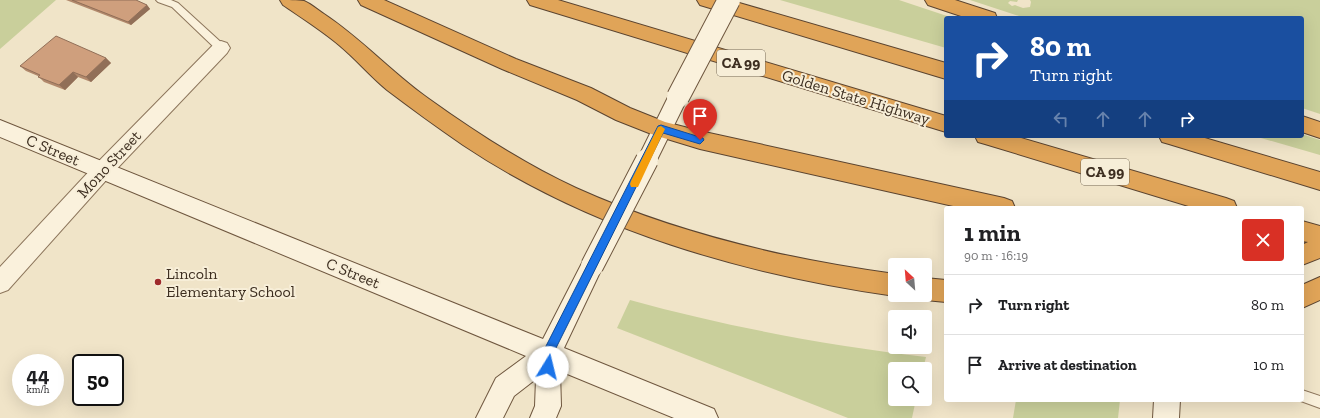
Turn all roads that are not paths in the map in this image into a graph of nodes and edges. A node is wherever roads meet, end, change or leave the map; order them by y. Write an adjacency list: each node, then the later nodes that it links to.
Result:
1 (161, 0): 9 (lane)
2 (289, 0): 28 (highway)
3 (367, 0): 14 (highway)
4 (536, 0): 11 (highway, Golden State Highway / CA 99)
5 (706, 0): 10 (highway)
6 (729, 0): 14 (main road, bridge)
7 (934, 0): 8 (highway)
8 (982, 16)
9 (221, 48): 18 (street, Mono Street)
10 (944, 70)
11 (944, 123)
12 (1304, 125): 15 (highway)
13 (0, 128): 18 (main road, C Street)
14 (661, 129): 20 (highway); 33 (main road, bridge)
15 (1320, 130)
16 (992, 138): 21 (highway, CA 99)
17 (1175, 138): 19 (highway)
18 (102, 170): 27 (street, Mono Street); 33 (main road, C Street)
19 (1320, 180)
20 (995, 206)
21 (1219, 206)
22 (1304, 232): 23 (highway)
23 (1320, 236)
24 (1320, 248): 25 (highway)
25 (1304, 254)
26 (1304, 282): 29 (highway)
27 (0, 283)
28 (888, 284)
29 (1320, 287): 32 (highway)
30 (932, 290): 31 (highway)
31 (944, 291)
32 (1304, 296)
33 (548, 354): 37 (main road); 38 (main road); 39 (main road, C Street)
34 (1304, 397): 36 (lane)
35 (1167, 402): 40 (main road)
36 (1320, 402)
37 (490, 418)
38 (543, 418)
39 (705, 418)
40 (1166, 418)

